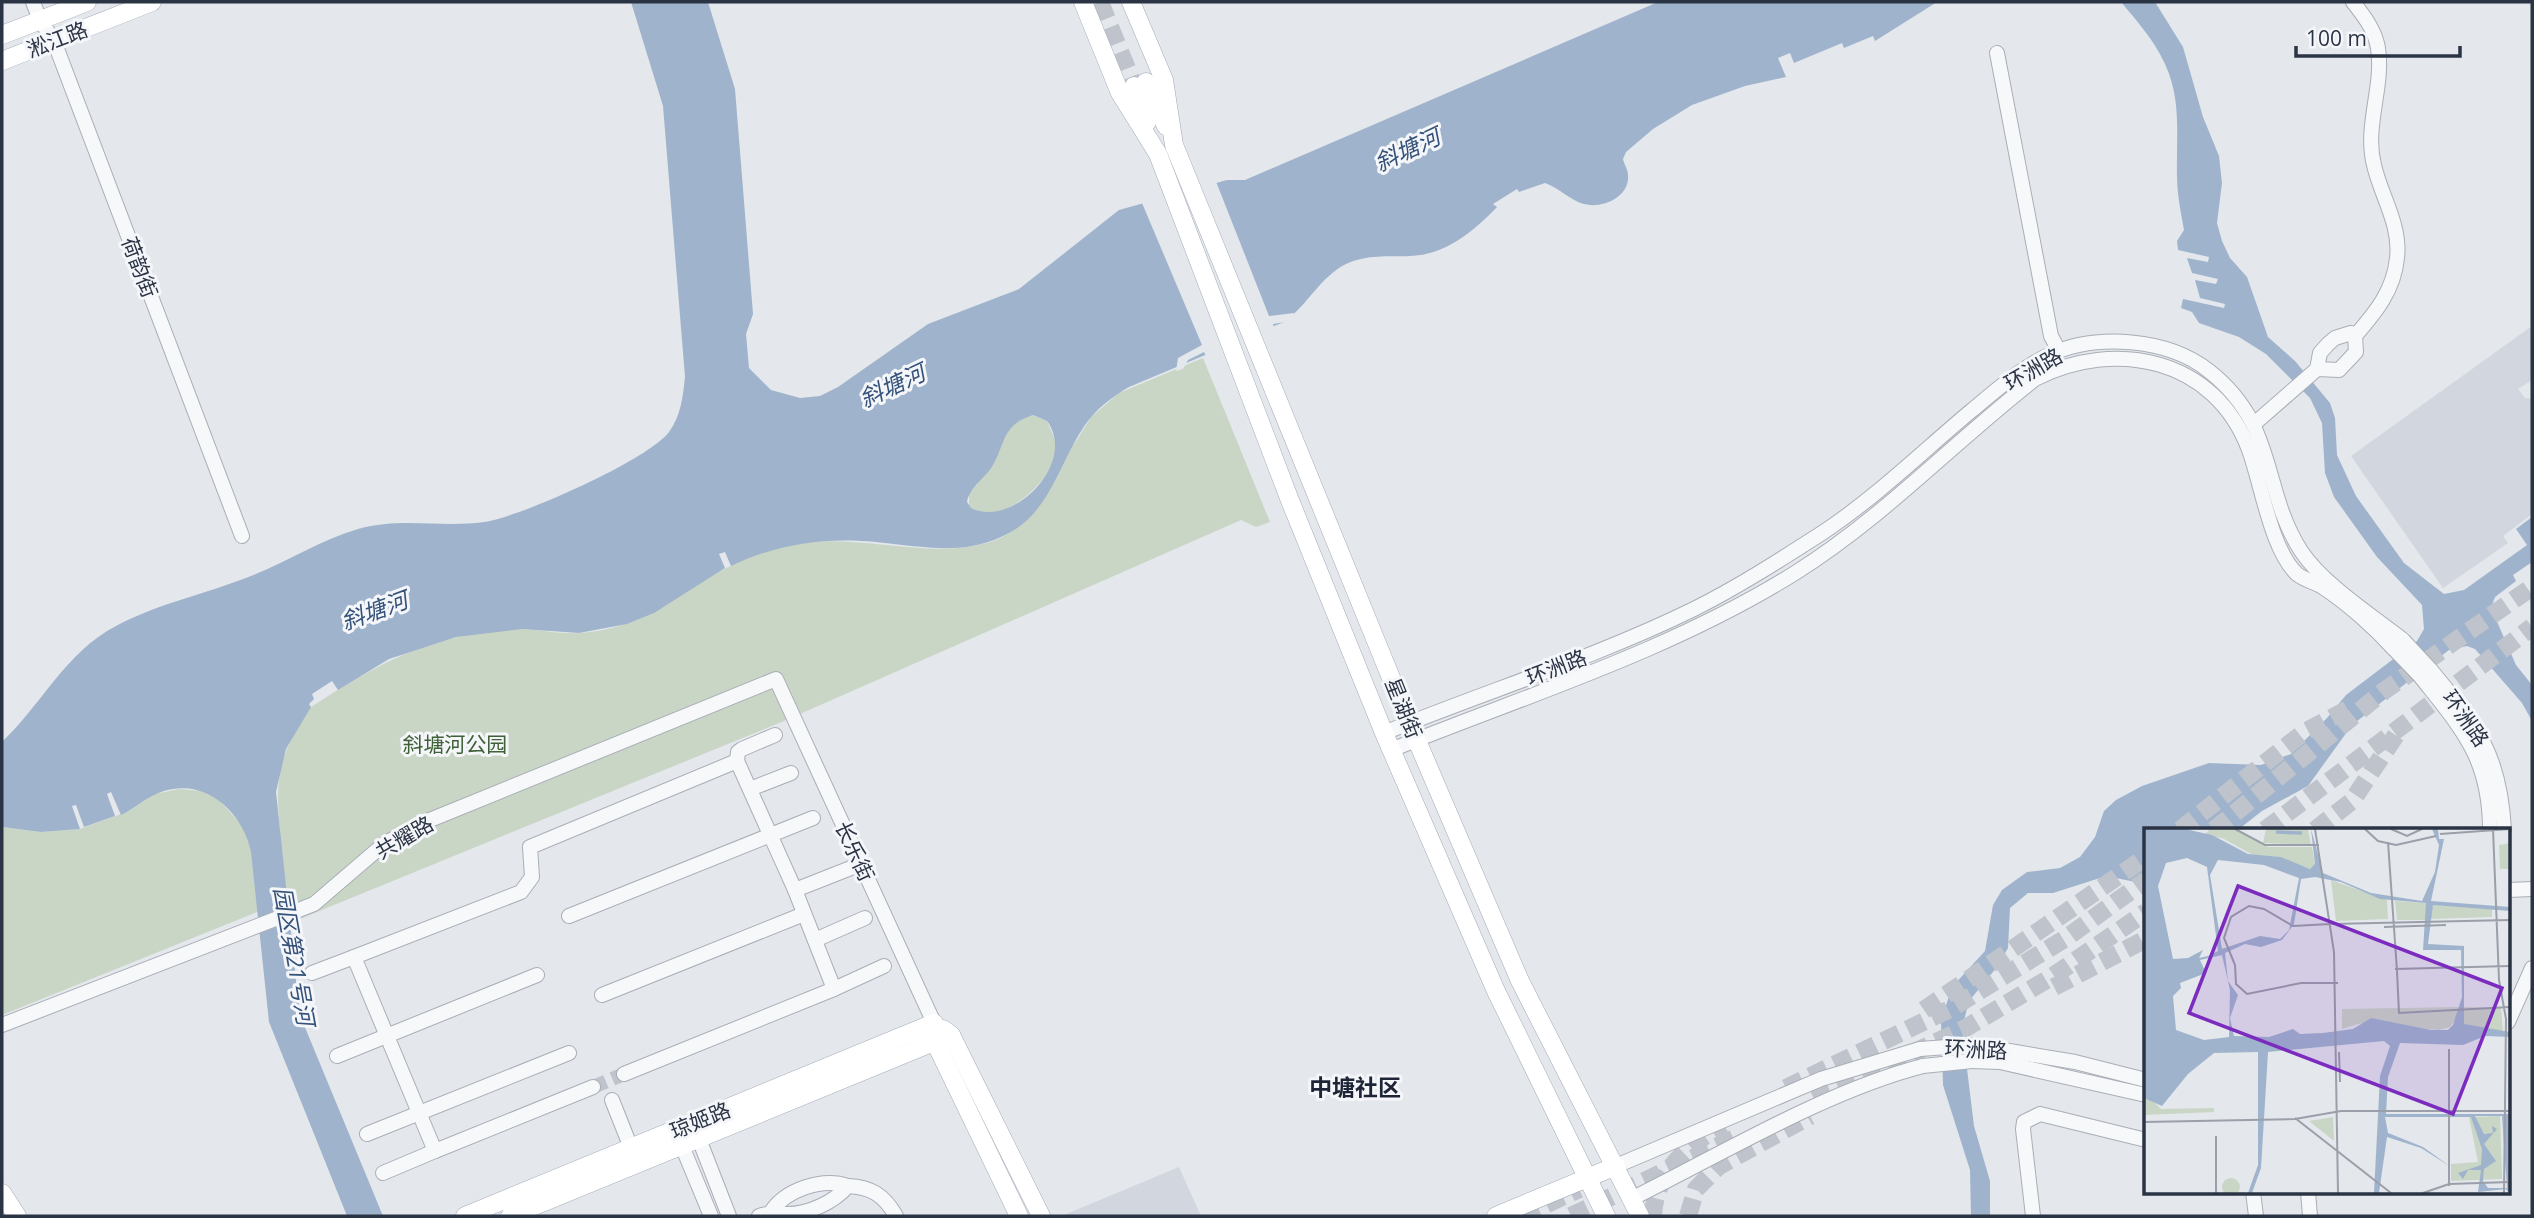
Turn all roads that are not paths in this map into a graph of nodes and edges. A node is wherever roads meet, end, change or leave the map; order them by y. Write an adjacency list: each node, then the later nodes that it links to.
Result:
1 (33, 2): 7 (street, 荷韵街)
2 (88, 2): 7 (main road, 淞江路)
3 (152, 2): 9 (main road, 淞江路)
4 (1083, 2): 13 (main road)
5 (1131, 2): 13 (main road)
6 (2353, 2): 14 (street)
7 (40, 20): 8 (main road, 淞江路); 9 (street, 荷韵街)
8 (2, 35)
9 (54, 41): 11 (main road, 淞江路); 18 (street, 荷韵街)
10 (1997, 53): 15 (street)
11 (2, 61)
12 (1140, 84): 13 (main road)
13 (1166, 149): 22 (main road, 星湖街); 23 (main road, 星湖街)
14 (2355, 336): 16 (street); 16 (street)
15 (2059, 351): 17 (street, 环洲路); 22 (street, 环洲路)
16 (2315, 371): 17 (street)
17 (2254, 424): 19 (street, 环洲路)
18 (242, 536)
19 (2326, 583): 20 (street, 环洲路, bridge); 25 (street, 环洲路)
20 (2425, 673): 31 (street, 环洲路); 32 (street, 环洲路)
21 (776, 679): 34 (street, 长乐街); 51 (street, 共耀路)
22 (1409, 722): 23 (street, 环洲路); 25 (main road, 星湖街)
23 (1384, 733): 26 (main road, 星湖街)
24 (775, 735): 27 (street)
25 (1417, 740): 26 (street, 环洲路); 67 (main road, 星湖街)
26 (1391, 750): 69 (main road, 星湖街)
27 (737, 761): 29 (street); 42 (street)
28 (791, 773): 29 (street)
29 (750, 789): 33 (street)
30 (813, 818): 33 (street)
31 (2490, 828)
32 (2504, 828)
33 (771, 836): 36 (street); 39 (street)
34 (861, 864): 36 (street); 50 (street, 长乐街)
35 (2532, 889): 37 (street)
36 (795, 890): 38 (street)
37 (2510, 890)
38 (804, 914): 41 (street); 48 (street)
39 (569, 916)
40 (865, 918): 41 (street)
41 (815, 940): 47 (street)
42 (354, 957): 45 (street); 52 (street)
43 (884, 966): 47 (street)
44 (2532, 968): 49 (street)
45 (312, 973)
46 (537, 975): 52 (street)
47 (834, 989): 56 (street)
48 (602, 995)
49 (2510, 1018)
50 (934, 1023): 53 (main road, 长乐街); 65 (main road, 琼姬路)
51 (2, 1025)
52 (387, 1036): 55 (street); 61 (street)
53 (943, 1039): 64 (main road, 琼姬路); 83 (main road, 长乐街); 84 (main road, 长乐街)
54 (569, 1053): 61 (street)
55 (337, 1056)
56 (624, 1074)
57 (2144, 1079): 67 (street, 环洲路, bridge)
58 (593, 1087): 66 (street)
59 (2144, 1095): 74 (street, 环洲路, bridge)
60 (612, 1100): 65 (street)
61 (419, 1113): 62 (street); 66 (street)
62 (368, 1134)
63 (2144, 1140): 87 (street)
64 (690, 1142): 79 (main road, 琼姬路); 80 (street); 81 (street)
65 (631, 1148): 78 (main road, 琼姬路)
66 (435, 1151): 68 (street)
67 (1616, 1166): 69 (main road); 74 (main road, 星湖街)
68 (383, 1172)
69 (1587, 1178): 76 (main road, 星湖街); 85 (main road)
70 (848, 1186): 75 (street); 75 (street); 82 (street)
71 (2, 1193): 77 (main road)
72 (2253, 1194): 88 (street)
73 (2308, 1194): 89 (street)
74 (1631, 1199): 76 (main road); 86 (main road, 星湖街)
75 (765, 1214)
76 (1601, 1215)
77 (17, 1216)
78 (465, 1216)
79 (510, 1216)
80 (711, 1216)
81 (729, 1216)
82 (896, 1216)
83 (1019, 1216)
84 (1041, 1216)
85 (1496, 1216)
86 (1640, 1216)
87 (2033, 1216)
88 (2256, 1216)
89 (2310, 1216)

